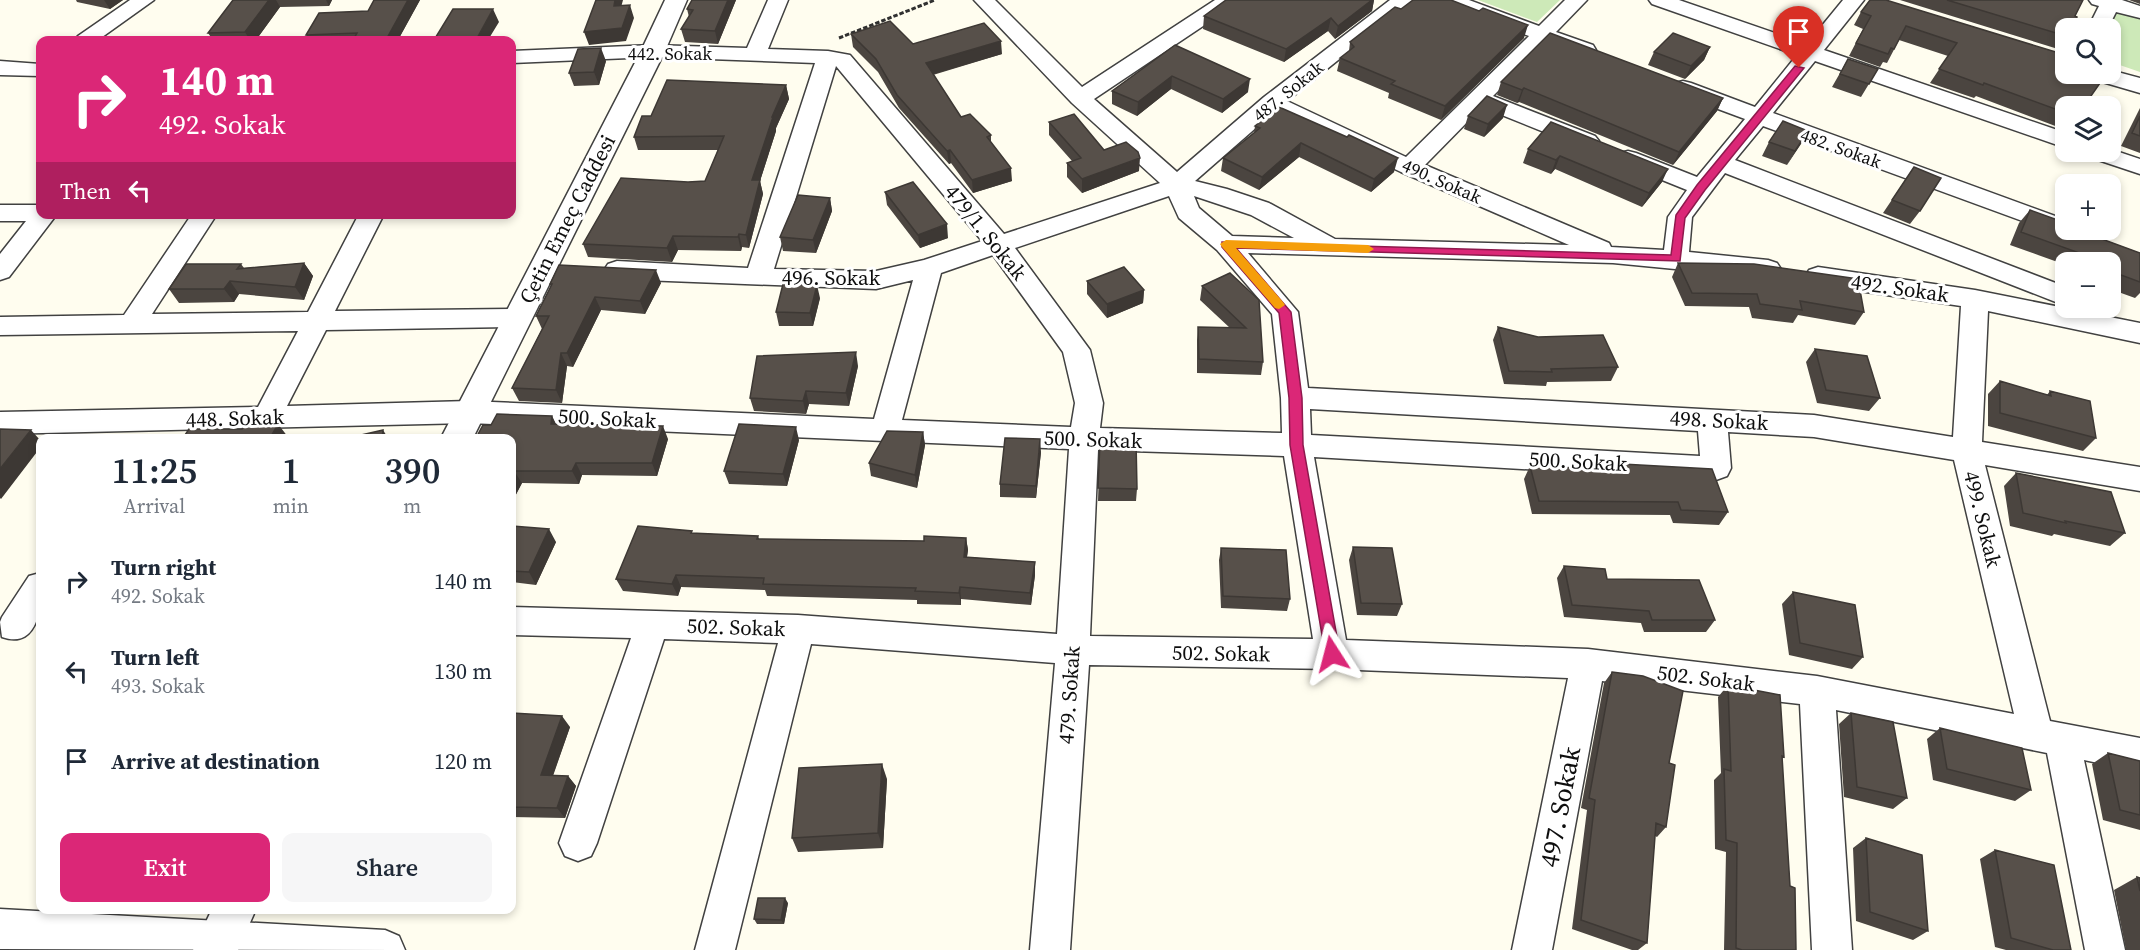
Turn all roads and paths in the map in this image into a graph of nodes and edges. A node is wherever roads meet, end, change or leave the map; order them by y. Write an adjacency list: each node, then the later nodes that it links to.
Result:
1 (144, 0): 16 (street)
2 (676, 0): 17 (street, Çetin Emeç Caddesi)
3 (778, 0): 19 (street)
4 (935, 0): 21 (path)
5 (984, 0): 28 (street)
6 (1228, 0): 28 (street)
7 (1403, 0): 30 (street, 487. Sokak)
8 (1449, 0): 15 (street)
9 (1577, 0): 15 (street)
10 (1659, 0): 18 (street)
11 (1854, 0): 18 (street)
12 (2107, 1): 13 (street); 14 (street)
13 (2140, 12)
14 (2101, 18)
15 (1543, 34): 22 (street); 29 (street)
16 (91, 36)
17 (653, 51): 19 (street, 442. Sokak); 20 (street, 442. Sokak); 50 (street, Çetin Emeç Caddesi)
18 (1812, 52): 31 (street); 32 (street)
19 (754, 54): 21 (street, 442. Sokak)
20 (516, 57)
21 (835, 58): 45 (street, 479/1. Sokak); 53 (street)
22 (1608, 59)
23 (0, 68): 24 (street)
24 (36, 70)
25 (1662, 80): 31 (street, 482. Sokak)
26 (2121, 80): 27 (street)
27 (2140, 86)
28 (1080, 98): 37 (street)
29 (1478, 98): 35 (street); 38 (street)
30 (1272, 102): 35 (street, 490. Sokak); 37 (street, 487. Sokak)
31 (1759, 117): 34 (street); 44 (street, 482. Sokak)
32 (2055, 137)
33 (2121, 160): 36 (street)
34 (1721, 163): 38 (street); 54 (street)
35 (1409, 167): 48 (street, 490. Sokak)
36 (2140, 167)
37 (1177, 185): 45 (street, 496. Sokak); 46 (street); 47 (street)
38 (1701, 187): 49 (street)
39 (0, 213): 40 (street)
40 (36, 213)
41 (41, 219): 52 (street)
42 (202, 219): 59 (street)
43 (369, 219): 58 (street)
44 (2055, 225)
45 (998, 244): 51 (street, 496. Sokak); 70 (street, 479/1. Sokak)
46 (1226, 244): 47 (street, 492. Sokak); 62 (street)
47 (1333, 248): 48 (street, 492. Sokak)
48 (1613, 255): 49 (street, 492. Sokak)
49 (1676, 259): 55 (street, 492. Sokak)
50 (566, 267): 53 (street, 496. Sokak); 56 (street, Çetin Emeç Caddesi)
51 (928, 268): 53 (street, 496. Sokak); 68 (street)
52 (0, 271)
53 (758, 277)
54 (2055, 293)
55 (1976, 299): 61 (street, 492. Sokak); 72 (street, 499. Sokak)
56 (516, 318): 58 (street); 63 (street, Çetin Emeç Caddesi)
57 (2109, 318): 61 (street)
58 (317, 321): 59 (street); 64 (street)
59 (131, 325): 60 (street)
60 (0, 326)
61 (2139, 332)
62 (1295, 398): 65 (street, 498. Sokak); 71 (street)
63 (470, 412): 64 (street, 448. Sokak); 68 (street, 500. Sokak); 69 (street, Çetin Emeç Caddesi)
64 (268, 416): 67 (street, 448. Sokak)
65 (1712, 419): 71 (street, 500. Sokak); 72 (street, 498. Sokak)
66 (0, 423): 67 (street, 448. Sokak)
67 (139, 430)
68 (885, 430): 70 (street, 500. Sokak)
69 (459, 434)
70 (1084, 439): 71 (street, 500. Sokak); 79 (street, 479. Sokak)
71 (1297, 445): 80 (street)
72 (1966, 452): 73 (street, 498. Sokak); 83 (street, 499. Sokak)
73 (2140, 478)
74 (36, 593): 77 (street)
75 (516, 621): 76 (street, 502. Sokak)
76 (652, 625): 78 (street, 502. Sokak); 85 (street)
77 (18, 627)
78 (798, 629): 79 (street, 502. Sokak); 89 (street)
79 (1072, 650): 80 (street, 502. Sokak); 90 (street, 479. Sokak)
80 (1332, 654): 81 (street, 502. Sokak)
81 (1588, 664): 82 (street, 502. Sokak); 91 (street, 497. Sokak)
82 (1817, 692): 83 (street, 502. Sokak); 92 (street)
83 (2049, 737): 84 (street, 502. Sokak); 93 (street, 499. Sokak)
84 (2140, 754)
85 (578, 843)
86 (0, 928): 87 (street)
87 (223, 933): 88 (street)
88 (385, 950)
89 (715, 950)
90 (1050, 950)
91 (1532, 950)
92 (1832, 950)
93 (2105, 950)

